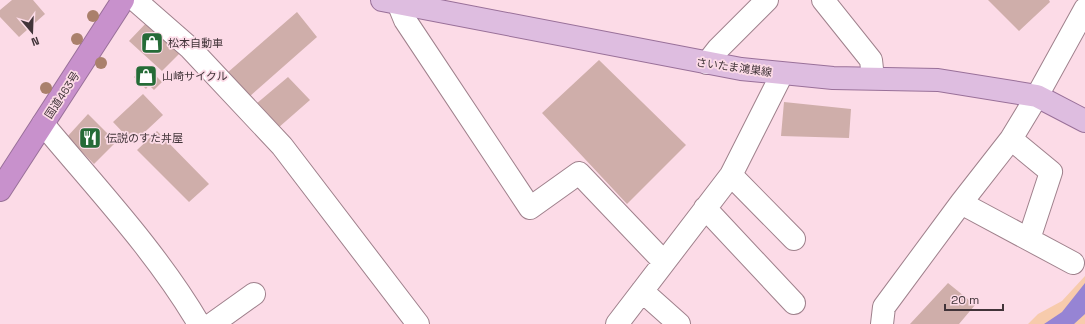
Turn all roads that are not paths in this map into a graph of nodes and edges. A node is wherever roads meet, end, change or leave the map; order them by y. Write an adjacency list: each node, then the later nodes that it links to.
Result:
1 (123, 0): 12 (highway, 国道463号)
2 (135, 0): 27 (street)
3 (767, 0): 7 (street)
4 (823, 0): 9 (street)
5 (390, 2): 7 (main road, さいたま鴻巣線); 20 (street)
6 (1085, 9): 10 (street)
7 (707, 63): 8 (main road, さいたま鴻巣線)
8 (782, 74): 9 (main road, さいたま鴻巣線); 14 (street)
9 (873, 78): 10 (main road, さいたま鴻巣線)
10 (1037, 96): 11 (main road, さいたま鴻巣線); 13 (street)
11 (1085, 121)
12 (43, 124): 15 (highway, 国道463号); 25 (street)
13 (1011, 139): 16 (street); 19 (street)
14 (731, 175): 17 (street); 18 (street)
15 (0, 190)
16 (961, 203): 19 (street); 30 (street)
17 (705, 208): 20 (street); 24 (street)
18 (794, 239)
19 (1029, 240): 21 (street)
20 (664, 262): 22 (street)
21 (1073, 263)
22 (642, 291): 28 (street); 29 (street)
23 (254, 294): 26 (street)
24 (794, 303)
25 (199, 324)
26 (212, 324)
27 (418, 324)
28 (617, 324)
29 (679, 324)
30 (882, 324)

